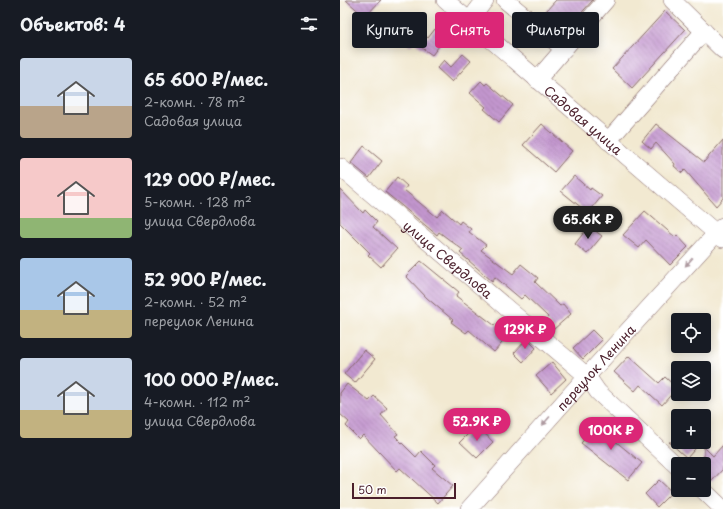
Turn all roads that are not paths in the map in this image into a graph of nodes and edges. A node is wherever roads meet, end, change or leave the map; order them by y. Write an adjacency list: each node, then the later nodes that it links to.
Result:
1 (445, 0): 6 (street, Садовая улица)
2 (485, 0): 7 (street)
3 (505, 0): 10 (street)
4 (606, 0): 10 (street)
5 (672, 0): 8 (street)
6 (459, 12)
7 (476, 12)
8 (704, 31): 11 (street); 13 (street)
9 (500, 48): 12 (street, Садовая улица)
10 (564, 49): 12 (street)
11 (723, 50)
12 (537, 80): 13 (street, Садовая улица)
13 (608, 141): 15 (street, Садовая улица)
14 (340, 167): 16 (street, улица Свердлова)
15 (720, 233): 16 (street, переулок Ленина, one-way to 16)
16 (587, 376): 17 (street, улица Свердлова); 19 (street, переулок Ленина, one-way to 19)
17 (671, 460)
18 (710, 497): 20 (street)
19 (469, 509)
20 (723, 509)

